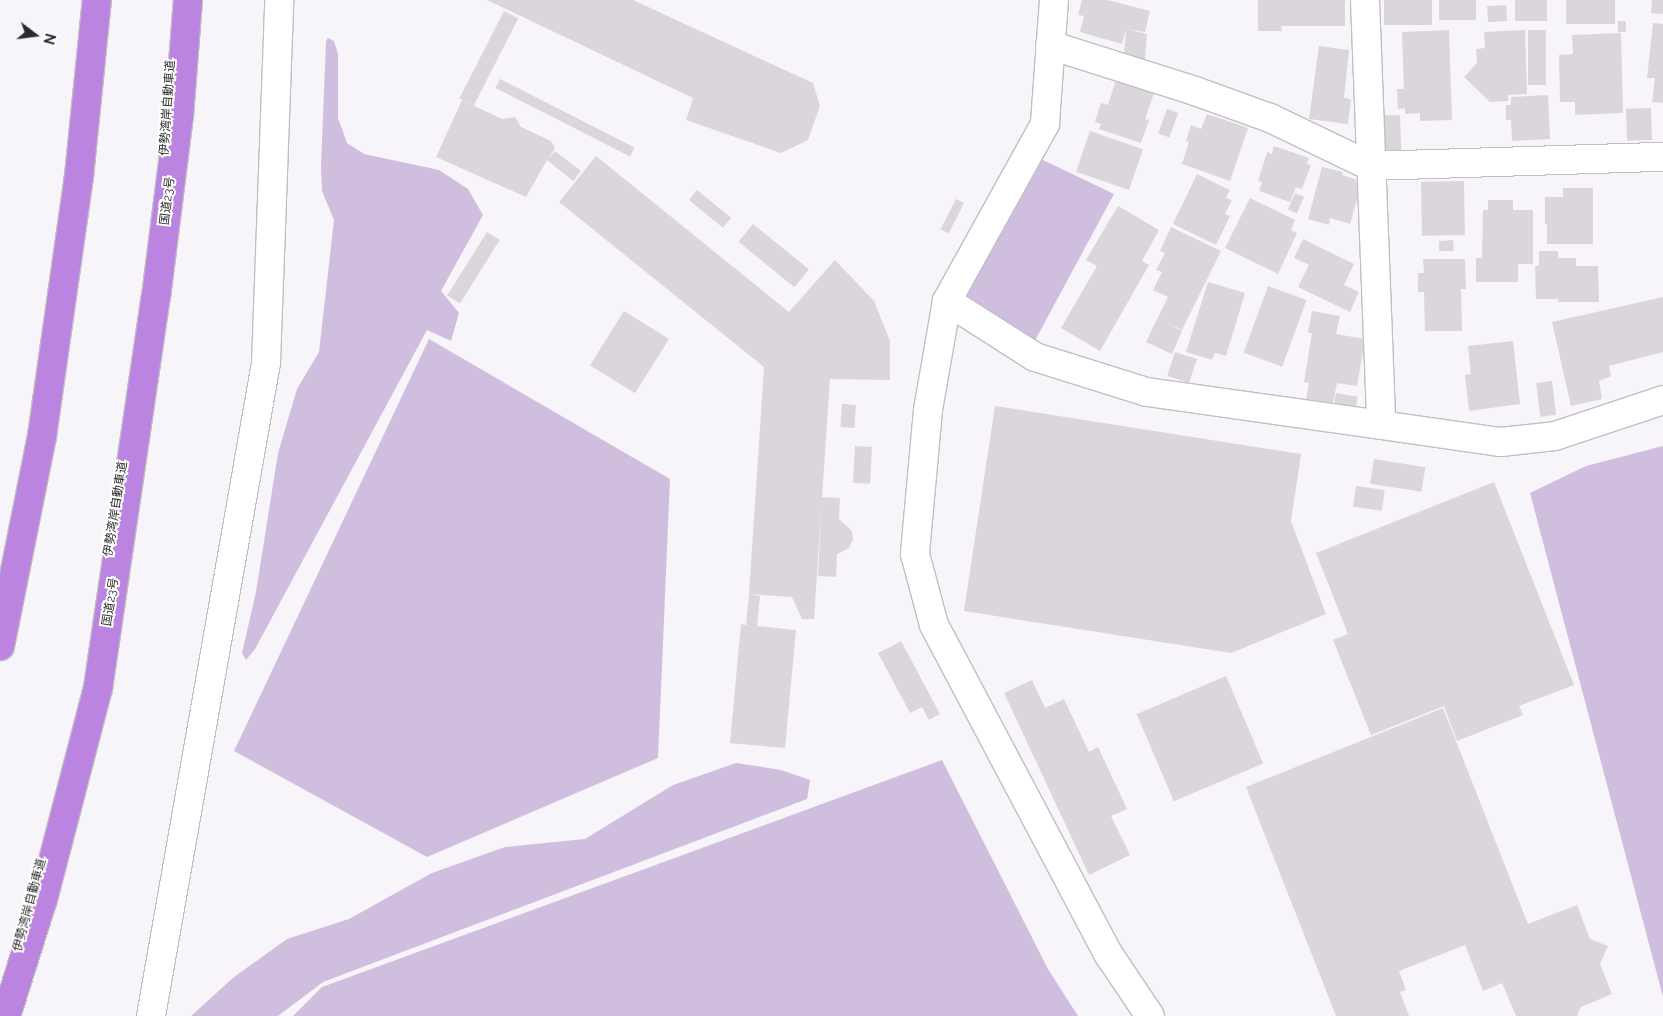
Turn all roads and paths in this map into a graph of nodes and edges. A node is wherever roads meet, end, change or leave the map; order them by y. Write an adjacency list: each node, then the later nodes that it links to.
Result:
1 (86, 0): 14 (highway)
2 (97, 0): 15 (highway)
3 (176, 0): 16 (highway, 伊勢湾岸自動車道)
4 (188, 0): 17 (highway, 国道23号)
5 (279, 0): 18 (street)
6 (1054, 0): 8 (street)
7 (1365, 0): 10 (street)
8 (1050, 45): 10 (street); 11 (street)
9 (1663, 157): 10 (street)
10 (1370, 166): 13 (street)
11 (947, 301): 13 (street); 19 (street)
12 (1663, 400): 13 (street)
13 (1381, 425)
14 (0, 602)
15 (0, 646)
16 (0, 1008)
17 (6, 1016)
18 (151, 1016)
19 (1150, 1016)

